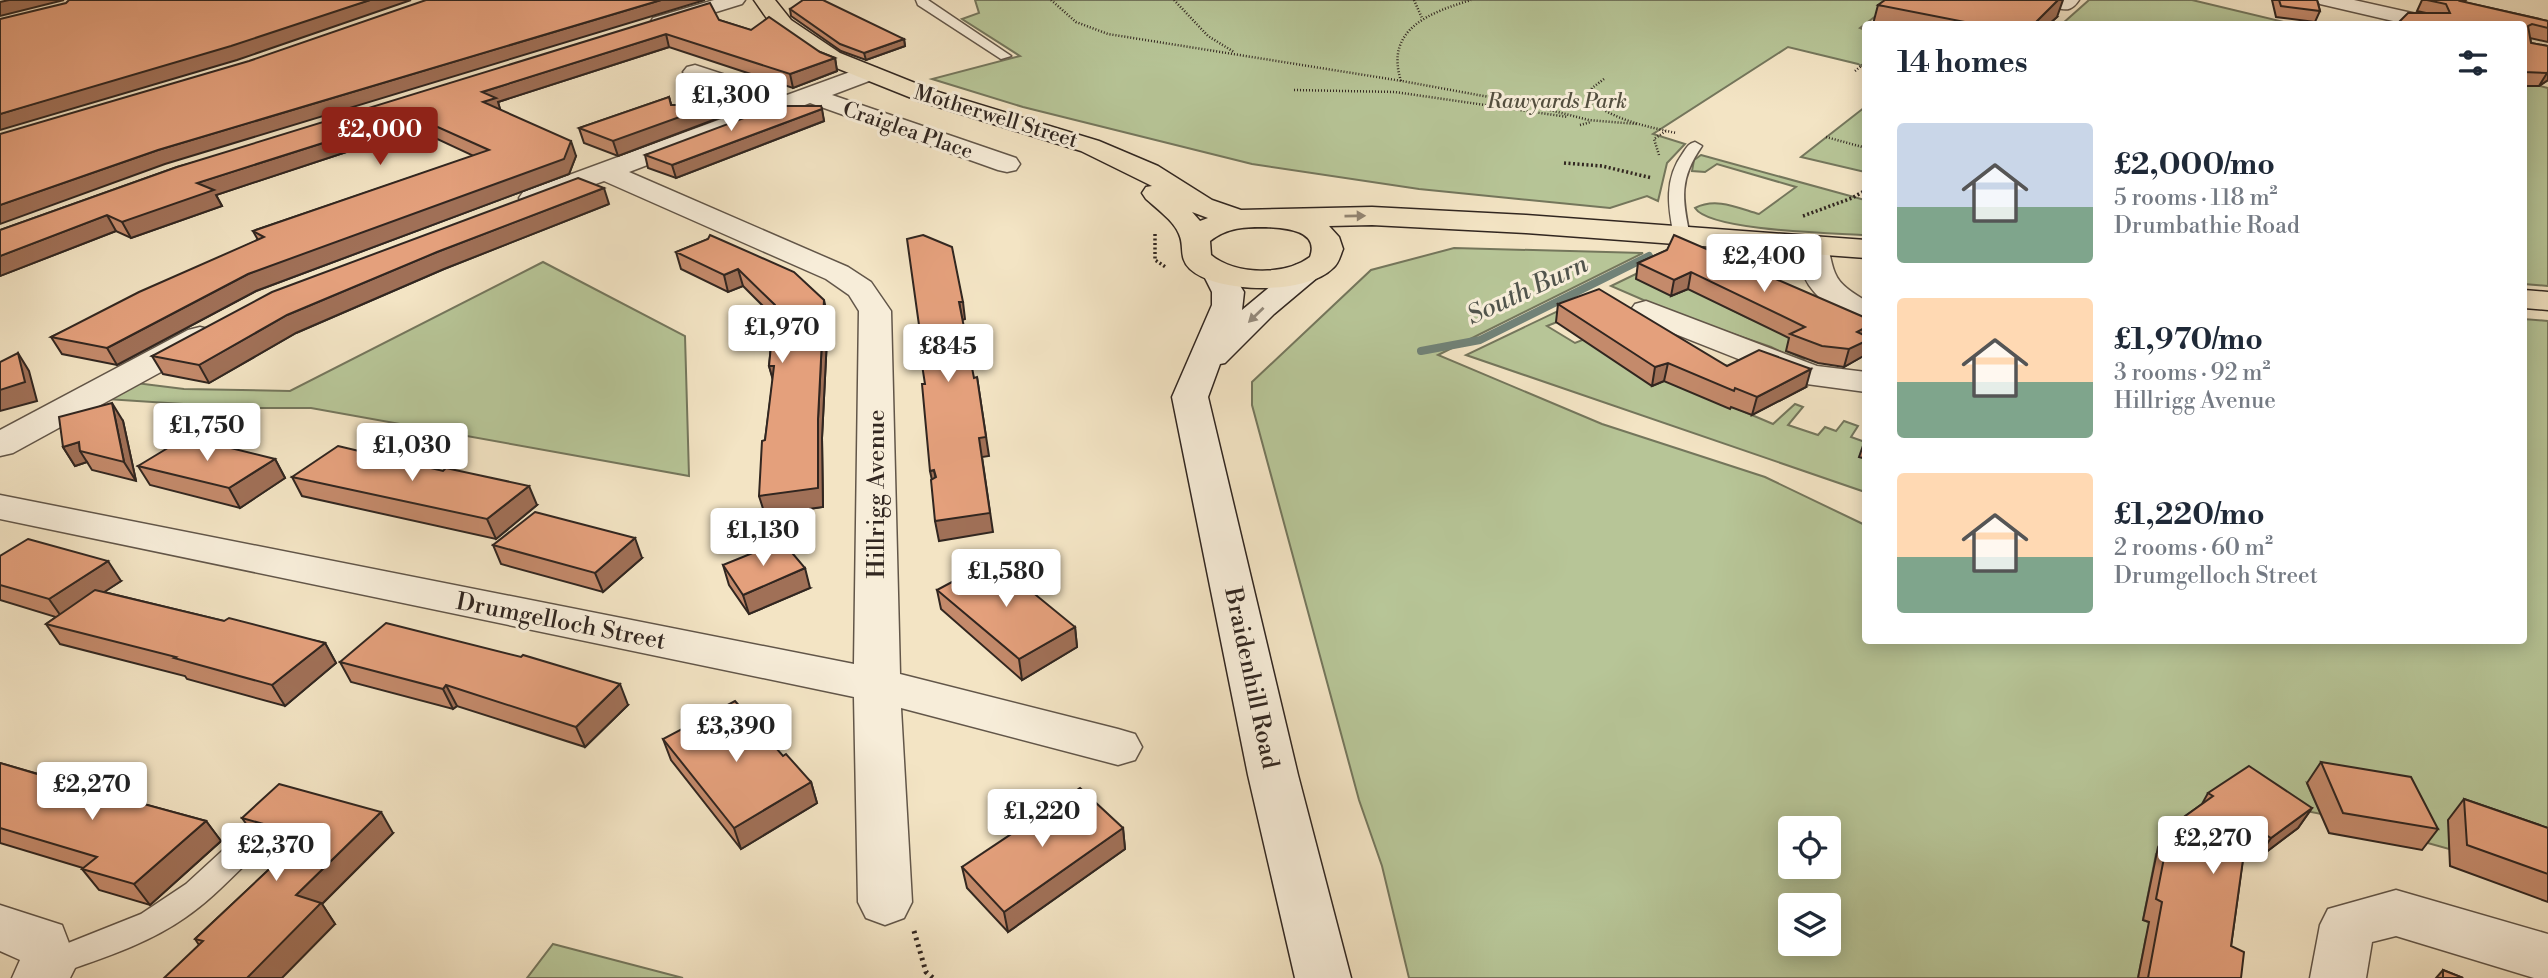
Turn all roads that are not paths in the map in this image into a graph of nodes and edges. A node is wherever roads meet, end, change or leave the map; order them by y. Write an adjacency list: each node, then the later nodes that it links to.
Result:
1 (735, 0): 7 (street)
2 (764, 0): 10 (main road, Motherwell Street)
3 (922, 0): 8 (lane)
4 (2327, 0): 5 (street)
5 (2376, 12): 6 (street)
6 (2417, 21)
7 (642, 29)
8 (1005, 56)
9 (695, 72): 11 (street, Craiglea Place)
10 (869, 73): 11 (street); 13 (main road, Motherwell Street)
11 (798, 99): 14 (street, Craiglea Place); 15 (street)
12 (1695, 146): 20 (lane)
13 (1122, 159): 17 (main road, Motherwell Street); 21 (main road)
14 (1007, 164)
15 (605, 171): 16 (street); 35 (street, Hillrigg Avenue)
16 (501, 211)
17 (1238, 219): 18 (main road); 21 (main road)
18 (1287, 219): 19 (main road, one-way to 19); 24 (main road)
19 (1448, 222): 20 (main road); 24 (main road)
20 (1682, 236): 22 (main road)
21 (1195, 238): 25 (main road)
22 (1798, 244): 23 (main road); 29 (street)
23 (1862, 249)
24 (1318, 261): 25 (main road); 31 (street, one-way to 31)
25 (1218, 274): 31 (street, Braidenhill Road)
26 (2527, 299): 27 (main road)
27 (2548, 301)
28 (1646, 311): 32 (street)
29 (1862, 312)
30 (219, 326): 33 (street)
31 (1197, 377): 42 (street, Braidenhill Road)
32 (1862, 382)
33 (0, 444)
34 (0, 508): 35 (street, Drumgelloch Street)
35 (877, 685): 36 (street, Drumgelloch Street); 38 (street, Hillrigg Avenue)
36 (1118, 747)
37 (244, 848): 41 (lane)
38 (885, 902)
39 (0, 928): 41 (street)
40 (2548, 958): 43 (street)
41 (44, 971)
42 (1323, 978)
43 (2338, 978)

